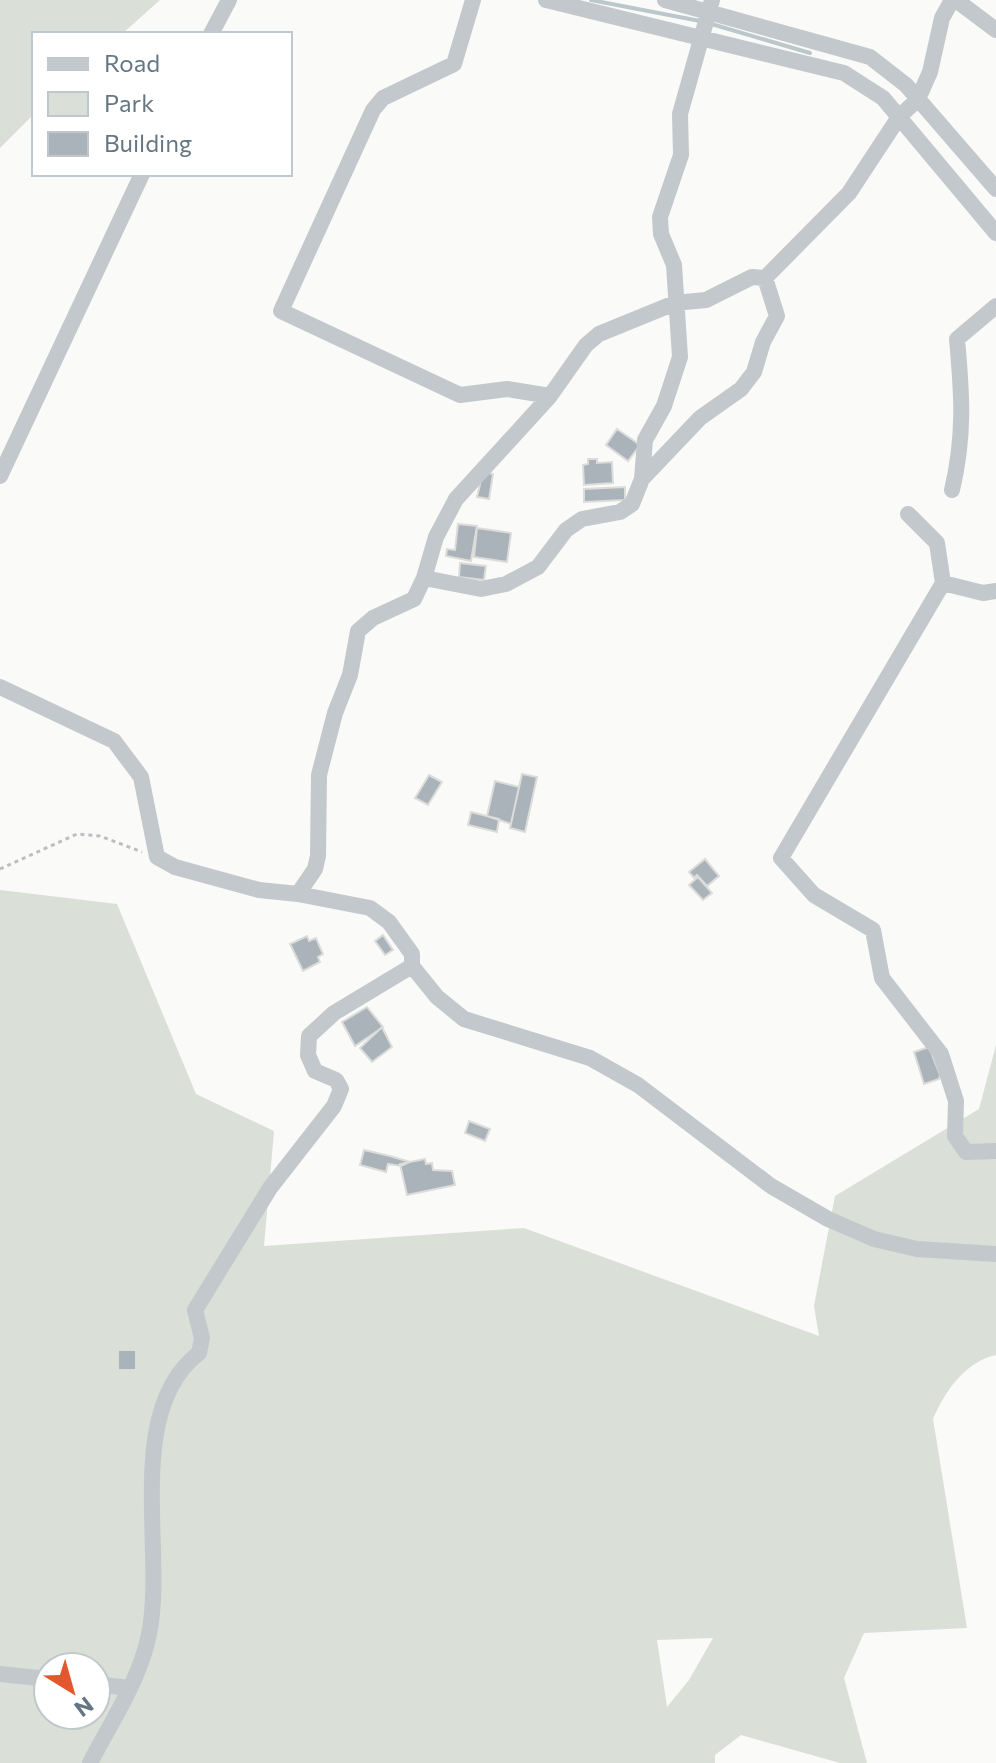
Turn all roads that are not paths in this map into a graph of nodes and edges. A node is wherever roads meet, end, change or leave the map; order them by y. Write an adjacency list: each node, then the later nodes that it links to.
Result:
1 (229, 0): 8 (street)
2 (473, 0): 18 (street)
3 (546, 0): 9 (street)
4 (665, 0): 6 (street)
5 (954, 0): 7 (street); 10 (street)
6 (710, 5): 9 (street); 10 (street)
7 (996, 30)
8 (212, 32)
9 (702, 40): 11 (street); 16 (street)
10 (918, 99): 11 (street); 13 (street)
11 (899, 117): 14 (street); 15 (street)
12 (141, 176): 19 (street)
13 (996, 189)
14 (996, 233)
15 (765, 278): 16 (street); 20 (street)
16 (675, 303): 18 (street); 20 (street)
17 (996, 306): 21 (street)
18 (550, 396): 23 (street)
19 (0, 476)
20 (642, 479): 23 (street)
21 (952, 490)
22 (908, 514): 24 (street)
23 (424, 578): 27 (street)
24 (943, 583): 25 (street); 29 (street)
25 (996, 591)
26 (0, 687): 27 (street)
27 (298, 894): 28 (street)
28 (412, 966): 30 (street); 34 (street)
29 (996, 1151)
30 (996, 1254)
31 (0, 1674): 32 (street)
32 (32, 1677)
33 (112, 1686): 34 (street)
34 (129, 1688): 35 (street)
35 (90, 1763)

